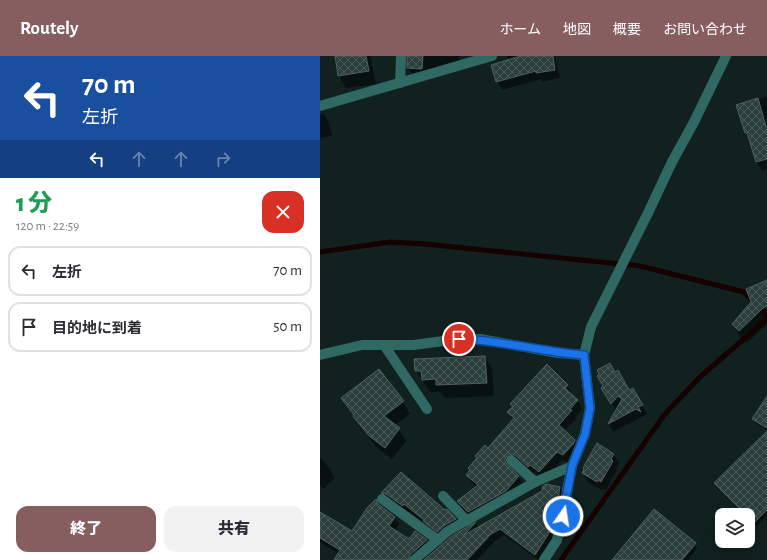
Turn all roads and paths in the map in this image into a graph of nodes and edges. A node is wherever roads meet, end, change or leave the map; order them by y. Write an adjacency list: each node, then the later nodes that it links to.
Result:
1 (401, 56): 5 (street)
2 (492, 56): 4 (street)
3 (726, 56): 9 (street)
4 (474, 59): 5 (street)
5 (400, 82): 6 (street)
6 (320, 106)
7 (384, 345): 8 (street); 9 (street); 10 (street)
8 (320, 355)
9 (584, 355): 12 (street)
10 (427, 409)
11 (511, 460): 13 (street)
12 (572, 466): 13 (street); 19 (street)
13 (535, 482): 16 (street)
14 (443, 496): 16 (street)
15 (382, 499): 17 (street)
16 (467, 521): 17 (street)
17 (438, 540): 18 (street)
18 (414, 560)
19 (544, 560)

